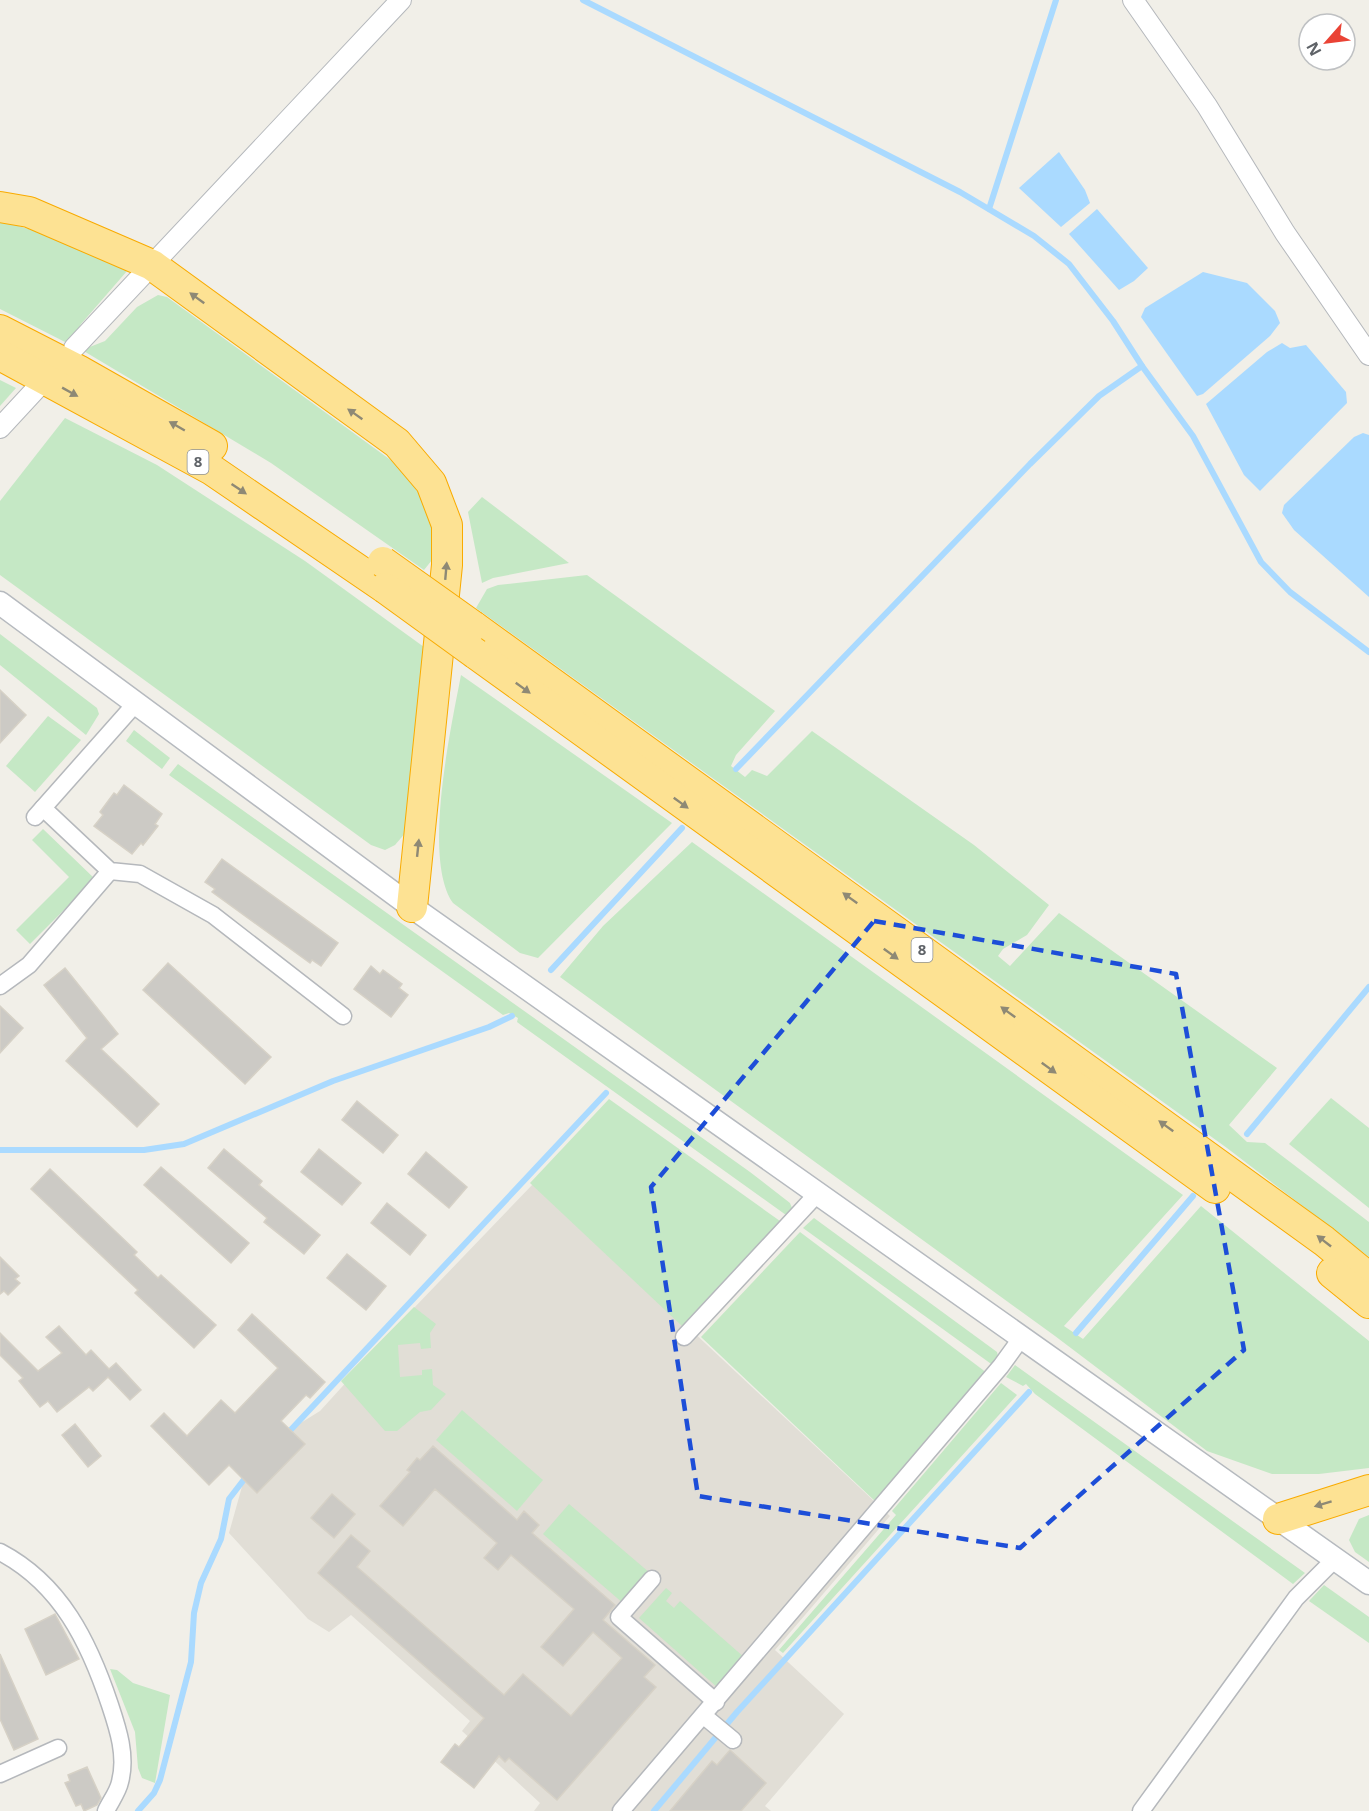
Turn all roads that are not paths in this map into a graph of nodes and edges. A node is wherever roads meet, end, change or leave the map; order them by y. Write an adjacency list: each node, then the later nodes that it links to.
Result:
1 (400, 0): 4 (street)
2 (1133, 0): 8 (street)
3 (0, 207): 4 (highway)
4 (152, 264): 6 (street); 16 (highway, one-way to 4)
5 (0, 330): 11 (highway, 8, one-way to 5)
6 (74, 348)
7 (0, 355): 11 (highway, 8, one-way to 11)
8 (1369, 355)
9 (37, 388): 10 (street)
10 (0, 429)
11 (384, 575): 13 (highway, 8, bridge)
12 (0, 603): 14 (main road)
13 (474, 640): 20 (highway, 8, one-way to 13); 21 (highway, 8, one-way to 21)
14 (136, 703): 15 (street); 16 (main road)
15 (110, 871): 17 (street); 18 (street)
16 (412, 907): 19 (main road)
17 (0, 986)
18 (343, 1016)
19 (817, 1194): 22 (street); 23 (main road)
20 (1369, 1278)
21 (1369, 1303)
22 (684, 1337)
23 (1022, 1337): 25 (main road); 30 (street)
24 (1369, 1490): 25 (highway, one-way to 25)
25 (1278, 1519): 27 (main road)
26 (0, 1552): 33 (street)
27 (1335, 1559): 29 (main road); 35 (street)
28 (652, 1579): 30 (street)
29 (1369, 1583)
30 (716, 1702): 34 (street)
31 (58, 1748): 32 (street)
32 (0, 1774)
33 (106, 1811)
34 (621, 1811)
35 (1141, 1811)

